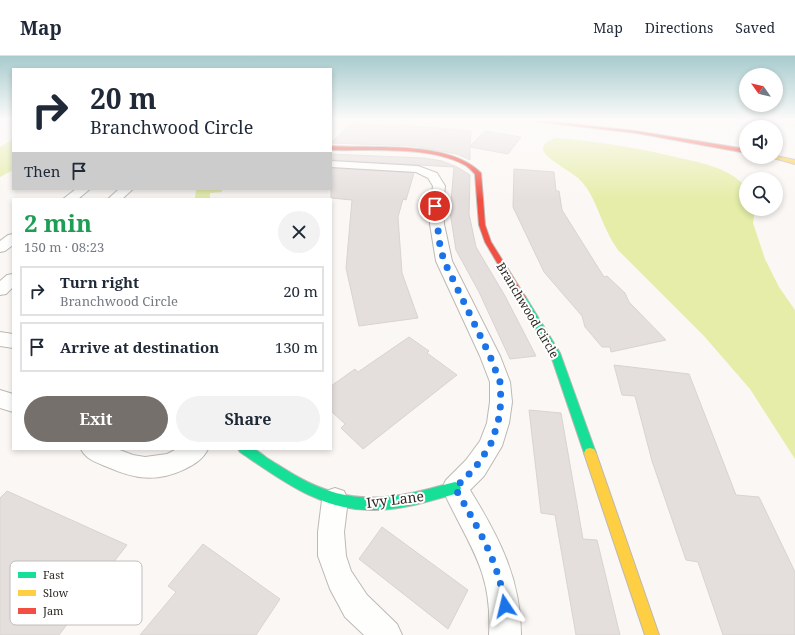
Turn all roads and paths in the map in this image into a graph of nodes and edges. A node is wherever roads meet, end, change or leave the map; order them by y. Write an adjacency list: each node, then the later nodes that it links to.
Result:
1 (725, 147): 3 (street)
2 (332, 148): 26 (street, Branchwood Circle)
3 (739, 150)
4 (783, 159): 5 (street)
5 (795, 162)
6 (332, 164): 22 (street)
7 (82, 190): 9 (street)
8 (127, 190): 10 (street)
9 (70, 198)
10 (115, 198)
11 (12, 239): 12 (street)
12 (0, 248)
13 (12, 280): 14 (street)
14 (0, 290)
15 (0, 339): 16 (street)
16 (12, 341)
17 (0, 400): 18 (street)
18 (12, 403)
19 (95, 450): 20 (street)
20 (195, 450)
21 (246, 450): 23 (street, Ivy Lane)
22 (455, 488): 23 (street, Ivy Lane); 25 (street)
23 (335, 500): 24 (street)
24 (386, 635)
25 (505, 635)
26 (652, 635)

